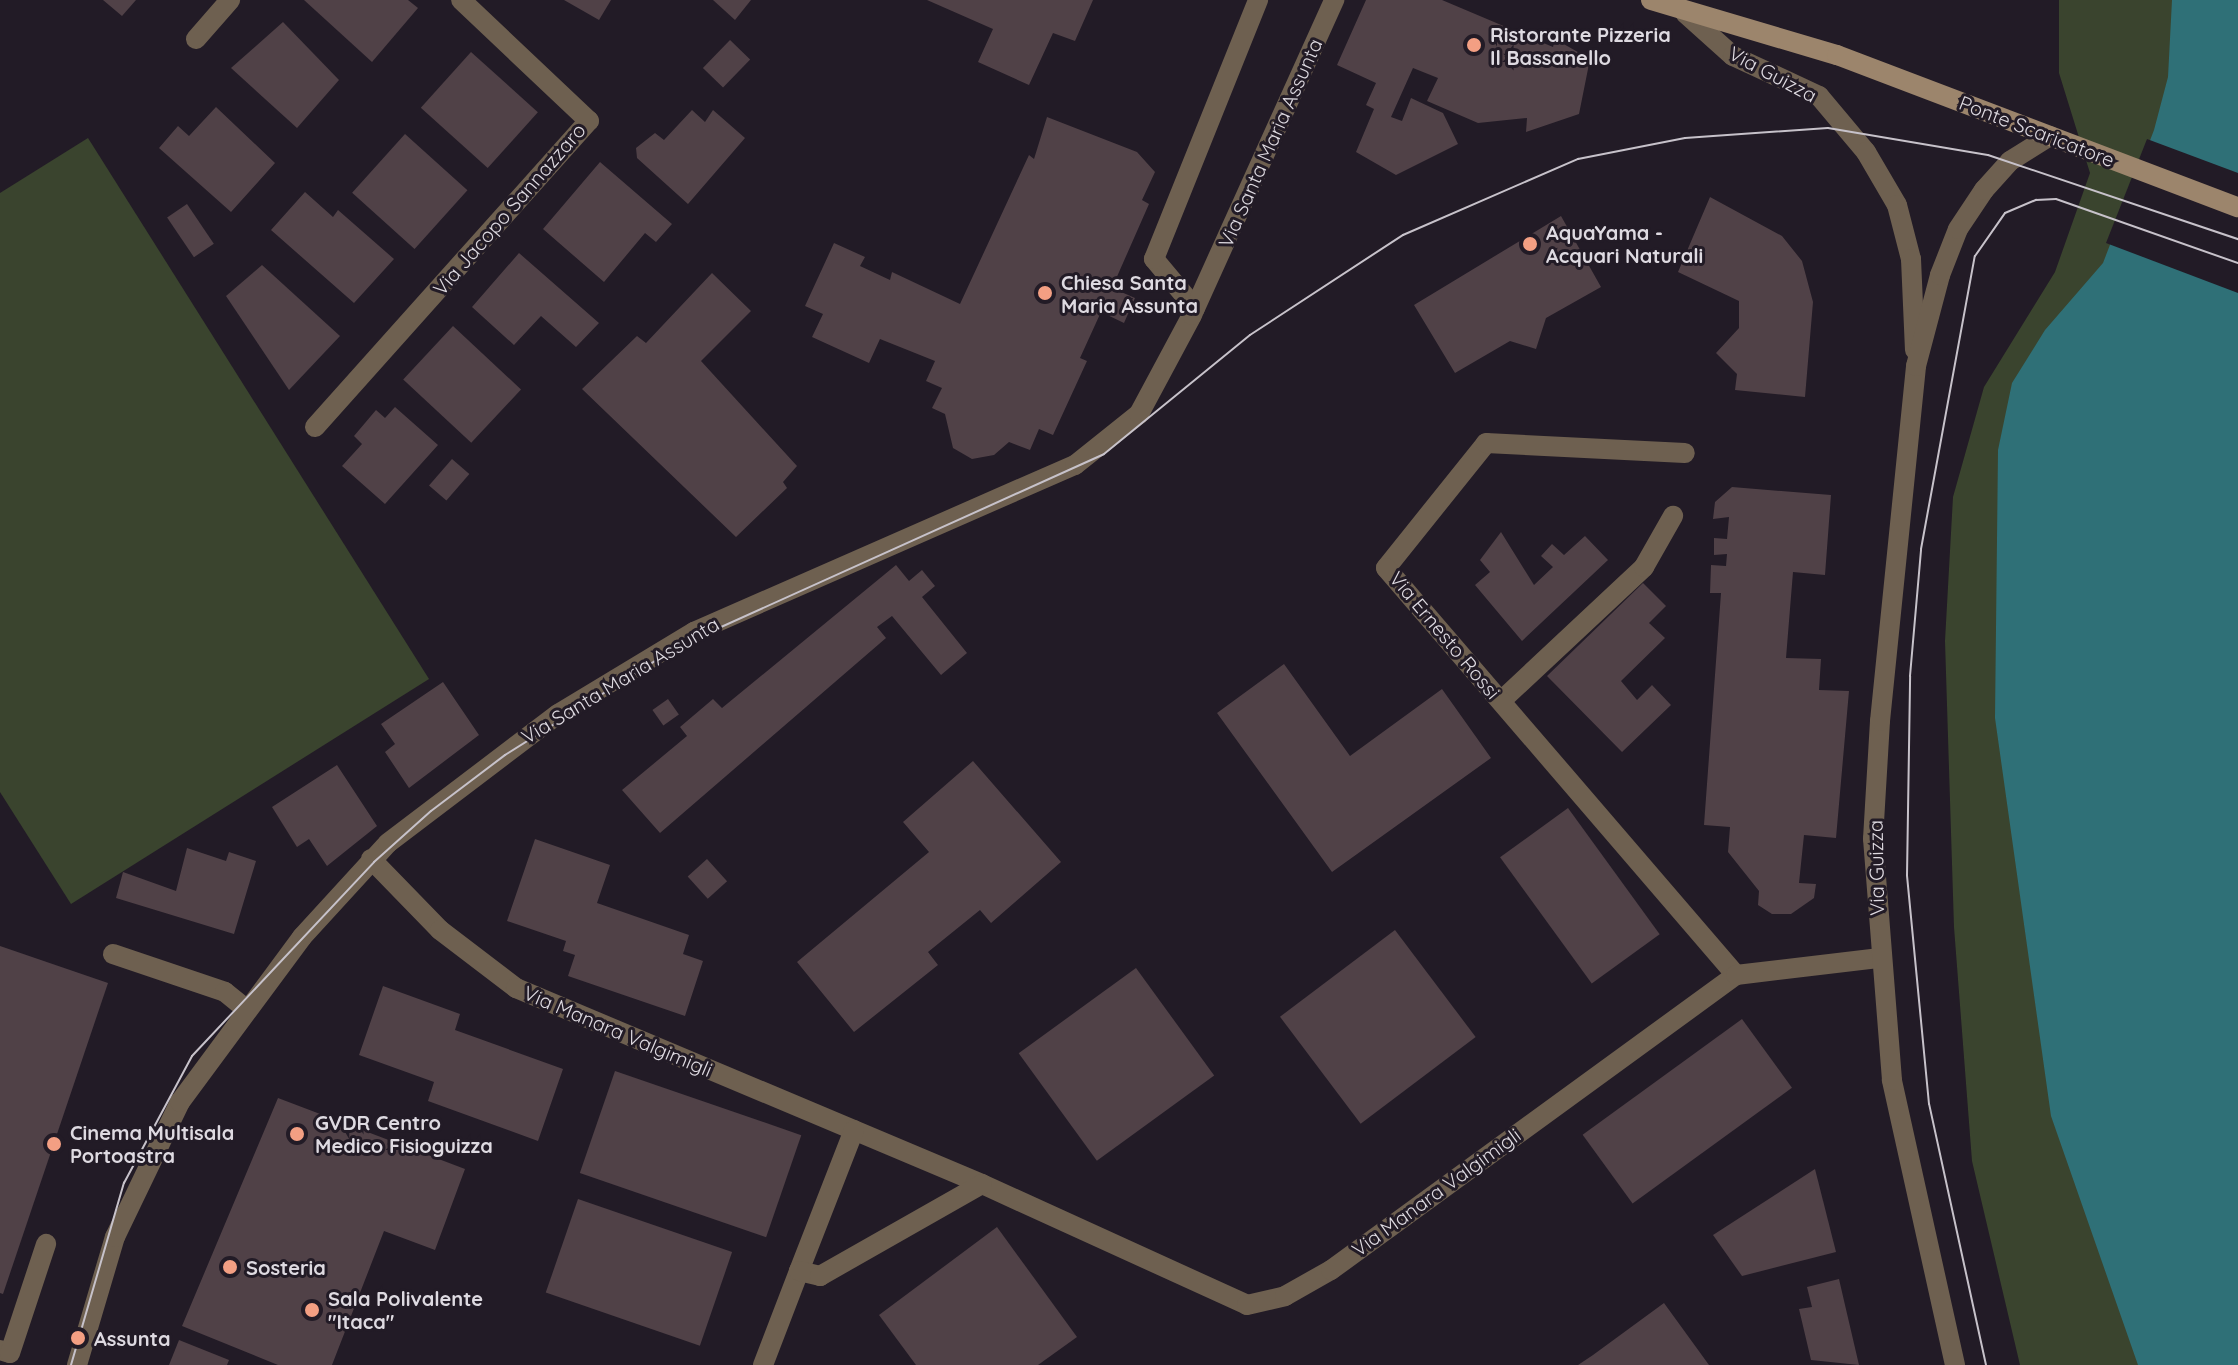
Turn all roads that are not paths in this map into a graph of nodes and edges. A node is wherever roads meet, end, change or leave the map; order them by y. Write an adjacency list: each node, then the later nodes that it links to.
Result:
1 (230, 0): 7 (street)
2 (461, 0): 12 (street, Via Jacopo Sannazzaro)
3 (1258, 0): 10 (street)
4 (1334, 0): 10 (street, Via Santa Maria Assunta)
5 (1651, 0): 6 (main road, Ponte Scaricatore)
6 (1685, 13): 8 (main road, Ponte Scaricatore); 11 (street, Via Guizza)
7 (196, 39)
8 (2050, 136): 9 (main road, Ponte Scaricatore); 11 (street, Via Guizza)
9 (2238, 207)
10 (1195, 308): 16 (street, Via Santa Maria Assunta)
11 (1916, 366): 18 (street, Via Guizza)
12 (315, 427)
13 (1685, 453): 15 (street, Via Ernesto Rossi)
14 (1673, 516): 15 (street)
15 (1501, 701): 19 (street, Via Ernesto Rossi)
16 (371, 859): 20 (street, Via Santa Maria Assunta); 21 (street, Via Manara Valgimigli)
17 (113, 954): 20 (street)
18 (1878, 958): 19 (street, Via Manara Valgimigli); 28 (street, Via Guizza)
19 (1736, 975): 22 (street, Via Manara Valgimigli)
20 (247, 1010): 26 (street, Via Santa Maria Assunta)
21 (854, 1130): 22 (street, Via Manara Valgimigli); 24 (street)
22 (982, 1184): 24 (street)
23 (46, 1244): 25 (street)
24 (799, 1271): 27 (street)
25 (5, 1352)
26 (77, 1365)
27 (763, 1365)
28 (1955, 1365)

